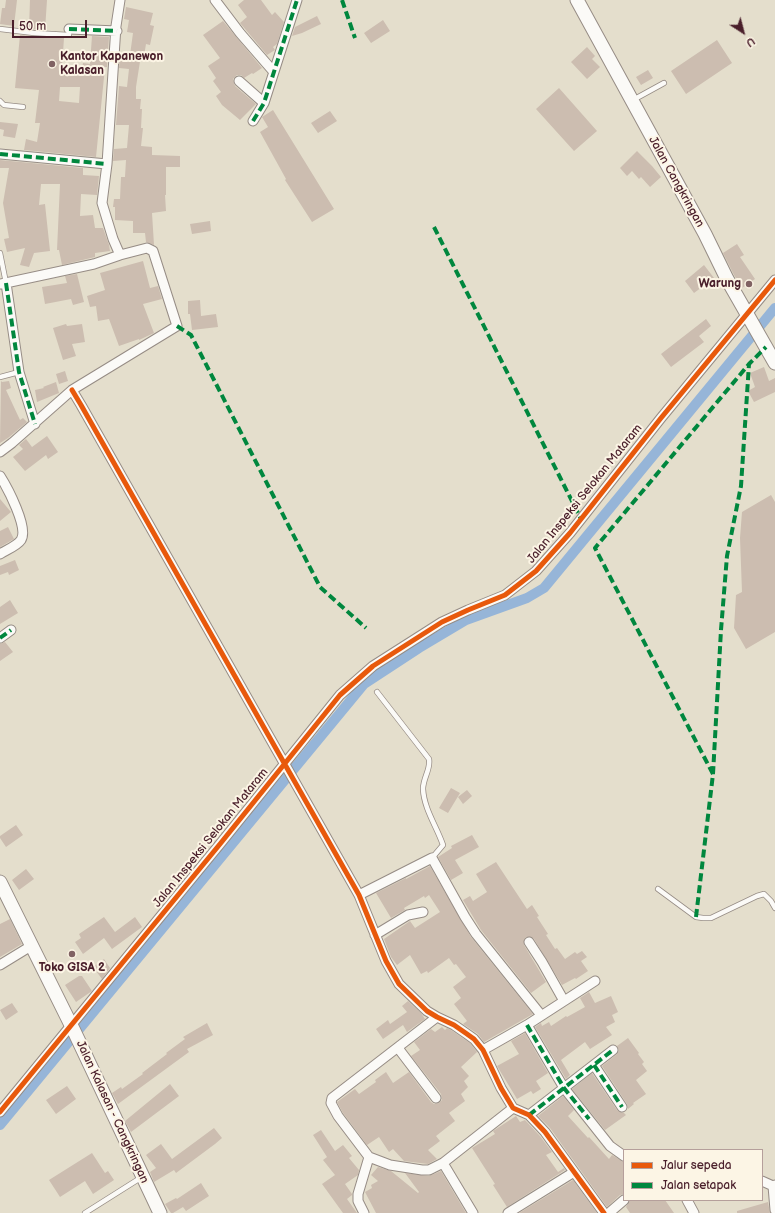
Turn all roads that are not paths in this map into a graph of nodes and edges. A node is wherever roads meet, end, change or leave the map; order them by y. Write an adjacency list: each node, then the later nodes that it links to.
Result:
1 (120, 0): 7 (street)
2 (215, 0): 8 (street)
3 (297, 0): 8 (street)
4 (577, 0): 11 (main road, Jalan Cangkringan)
5 (0, 29): 6 (lane)
6 (70, 29): 7 (street)
7 (117, 31): 17 (street)
8 (273, 72): 13 (street)
9 (239, 81): 13 (street)
10 (664, 83): 11 (lane)
11 (632, 100): 22 (main road, Jalan Cangkringan)
12 (0, 101): 14 (lane)
13 (264, 103): 15 (street)
14 (23, 107)
15 (253, 121)
16 (0, 154): 17 (street)
17 (107, 164): 19 (street)
18 (0, 253): 21 (lane)
19 (120, 255): 21 (street); 26 (street)
20 (775, 280): 22 (street, Jalan Inspeksi Selokan Mataram)
21 (3, 283): 24 (street)
22 (748, 318): 23 (main road, Jalan Cangkringan); 34 (street, Jalan Inspeksi Selokan Mataram)
23 (775, 363)
24 (19, 372): 25 (lane); 27 (street)
25 (0, 377)
26 (72, 390): 27 (street); 34 (street)
27 (35, 424): 28 (street)
28 (0, 452)
29 (0, 476): 30 (street)
30 (0, 554)
31 (11, 630): 32 (street)
32 (0, 638)
33 (377, 692): 35 (lane)
34 (286, 767): 38 (street); 50 (street, Jalan Inspeksi Selokan Mataram)
35 (432, 858): 38 (street); 47 (street)
36 (0, 882): 43 (main road, Jalan Kalasan - Cangkringan)
37 (658, 889): 39 (lane)
38 (359, 895): 41 (street)
39 (775, 908)
40 (423, 912): 41 (street)
41 (375, 934): 48 (street)
42 (528, 942): 46 (street)
43 (31, 946): 44 (street); 50 (main road, Jalan Kalasan - Cangkringan)
44 (0, 965)
45 (595, 981): 46 (street)
46 (564, 1001): 47 (street)
47 (541, 1015): 49 (street)
48 (437, 1017): 51 (street); 52 (street)
49 (527, 1025): 52 (street); 55 (street)
50 (73, 1027): 59 (street, Jalan Inspeksi Selokan Mataram); 65 (main road, Jalan Kalasan - Cangkringan)
51 (398, 1048): 56 (street); 62 (street)
52 (483, 1050): 58 (street)
53 (613, 1050): 54 (street)
54 (594, 1065): 55 (street); 57 (street)
55 (564, 1088): 60 (street); 61 (street)
56 (436, 1098)
57 (622, 1107)
58 (513, 1108): 60 (street); 63 (street)
59 (0, 1112)
60 (529, 1115): 64 (street)
61 (623, 1155)
62 (369, 1157): 63 (street); 73 (street)
63 (443, 1163): 74 (street)
64 (574, 1172): 75 (street); 76 (street)
65 (142, 1177): 71 (lane); 72 (main road, Jalan Kalasan - Cangkringan)
66 (763, 1182): 67 (street)
67 (774, 1186): 70 (street)
68 (623, 1201): 77 (street)
69 (688, 1201): 78 (street)
70 (775, 1210)
71 (85, 1213)
72 (160, 1213)
73 (364, 1213)
74 (473, 1213)
75 (508, 1213)
76 (604, 1213)
77 (609, 1213)
78 (694, 1213)

